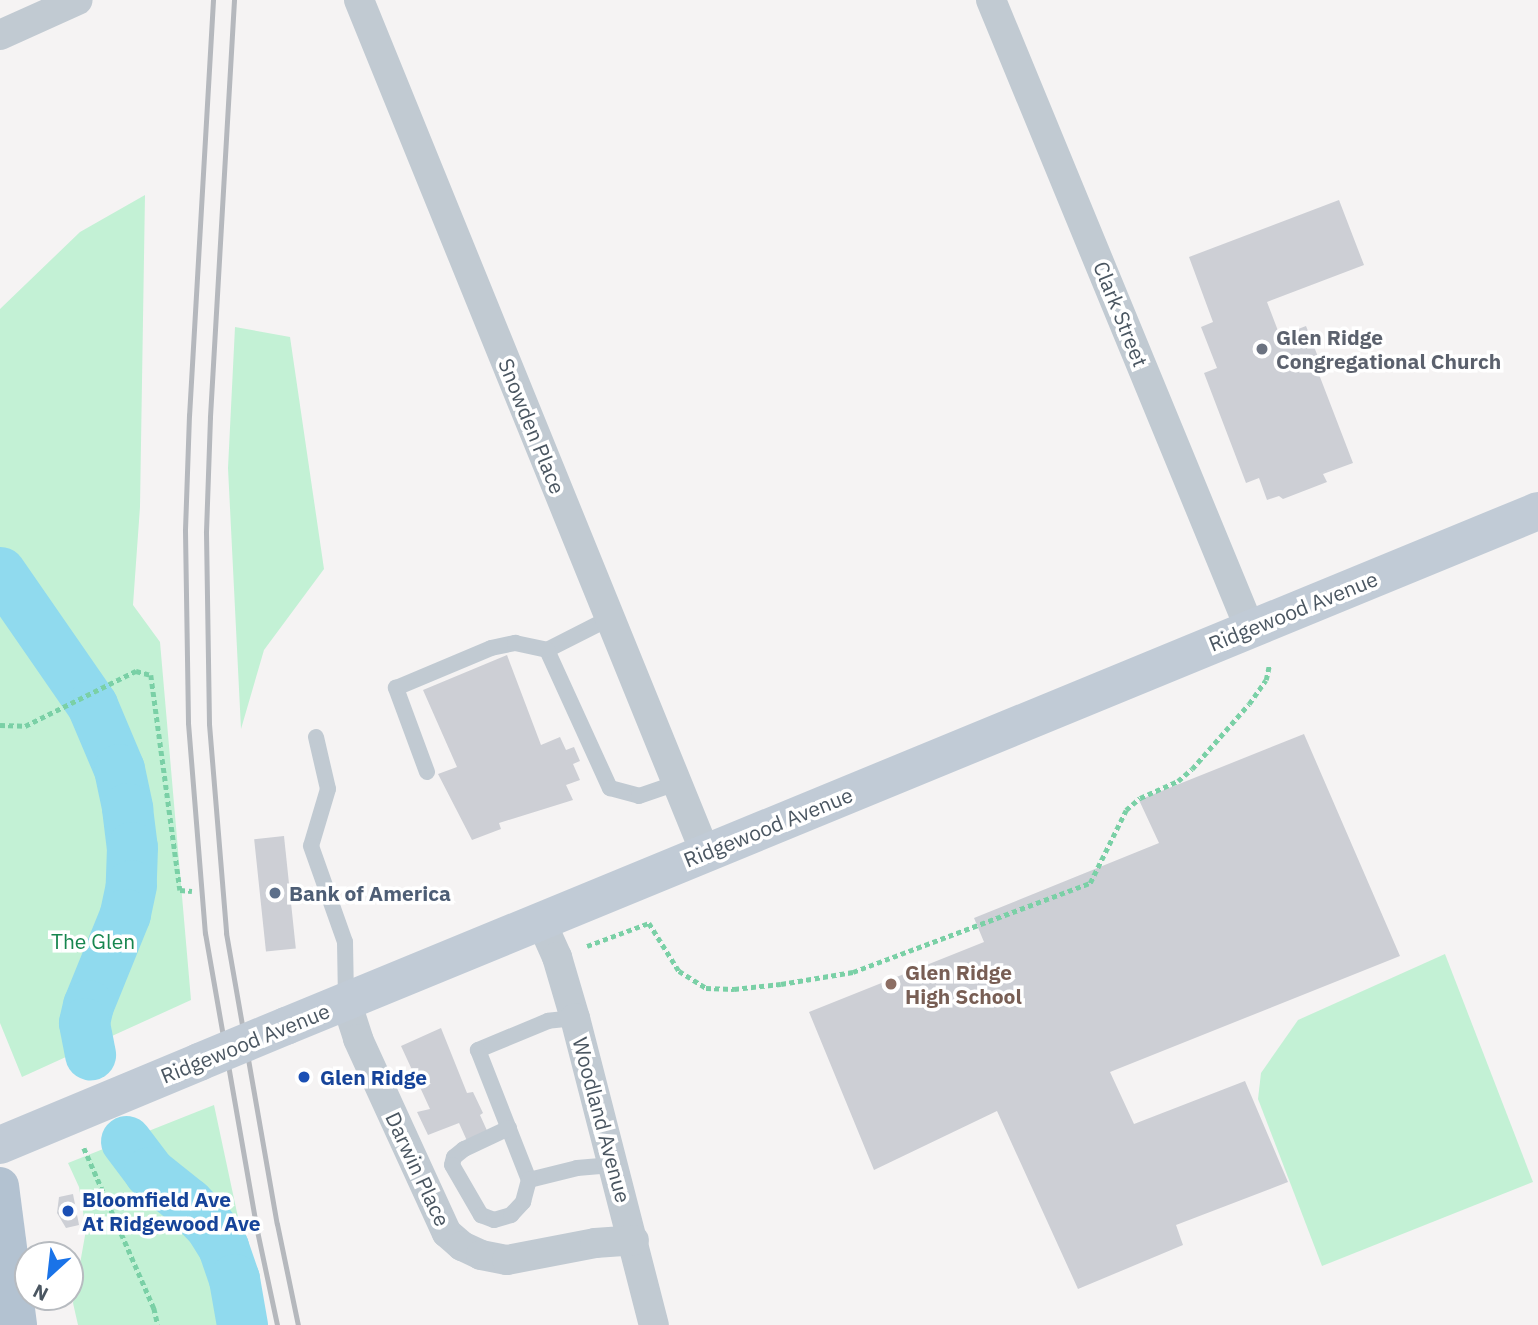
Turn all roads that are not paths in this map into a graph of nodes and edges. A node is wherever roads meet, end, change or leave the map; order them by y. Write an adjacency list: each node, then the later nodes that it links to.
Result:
1 (78, 0): 4 (street)
2 (359, 0): 6 (street, Snowden Place)
3 (991, 0): 7 (street, Clark Street)
4 (0, 35)
5 (1538, 511): 7 (street, Ridgewood Avenue)
6 (610, 618): 8 (lane); 11 (street, Snowden Place)
7 (1250, 629): 12 (street, Ridgewood Avenue)
8 (547, 650): 10 (lane); 11 (lane)
9 (316, 737): 14 (lane)
10 (427, 772)
11 (677, 783): 12 (street, Snowden Place)
12 (705, 852): 13 (street, Ridgewood Avenue)
13 (540, 919): 14 (street, Ridgewood Avenue); 15 (street, Woodland Avenue)
14 (346, 1001): 17 (street, Ridgewood Avenue, bridge); 21 (street, Darwin Place)
15 (575, 1018): 16 (lane); 18 (street, Woodland Avenue)
16 (509, 1128): 19 (lane); 19 (lane)
17 (0, 1145)
18 (615, 1165): 19 (lane); 21 (street, Woodland Avenue)
19 (529, 1180)
20 (0, 1186): 22 (main road)
21 (634, 1240): 23 (street, Woodland Avenue)
22 (18, 1325)
23 (654, 1325)

